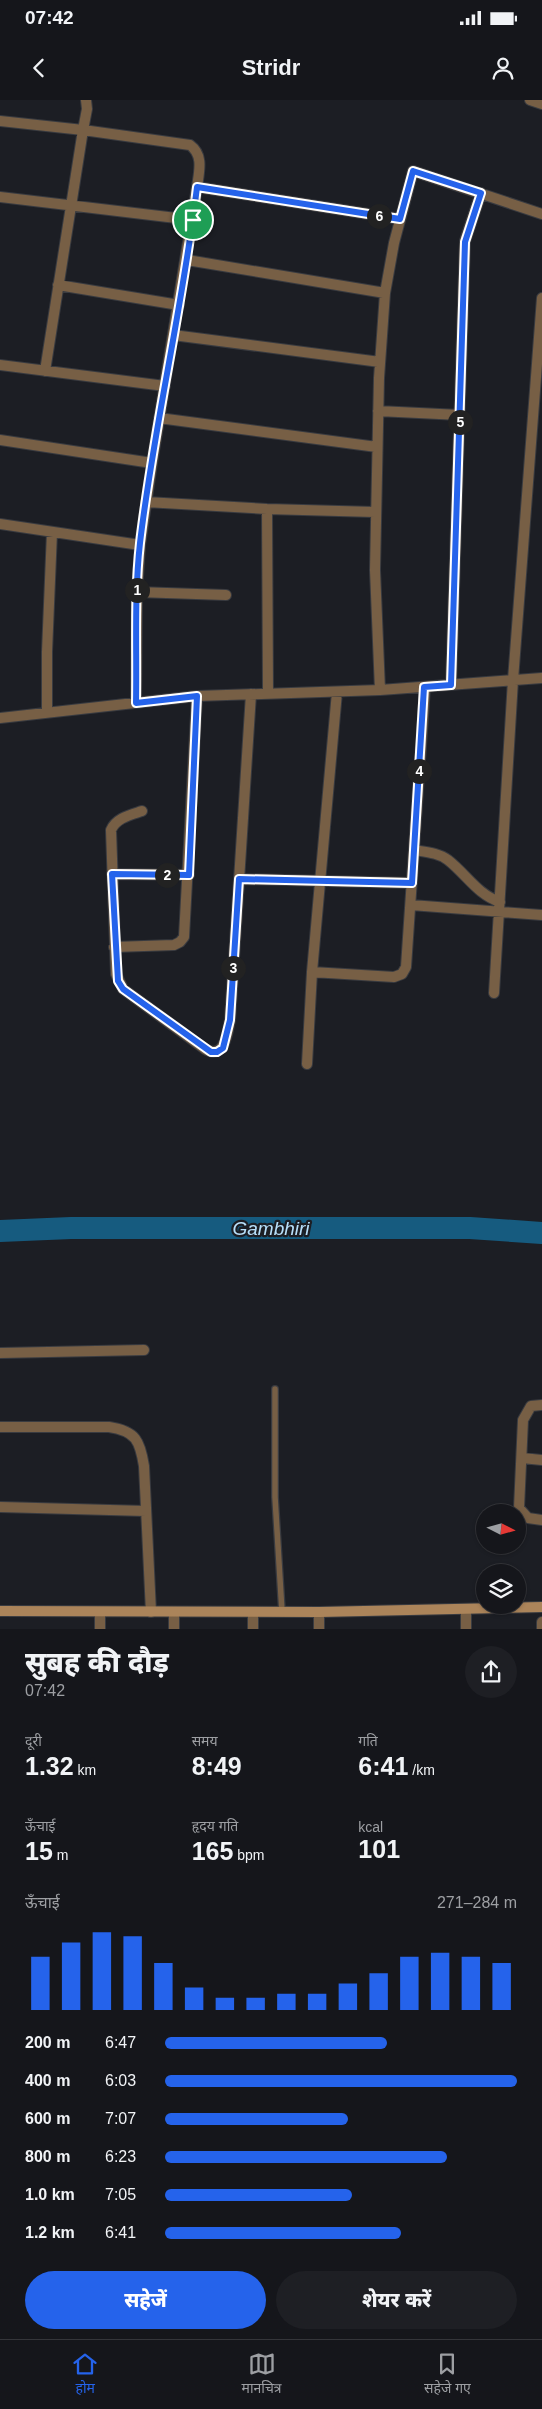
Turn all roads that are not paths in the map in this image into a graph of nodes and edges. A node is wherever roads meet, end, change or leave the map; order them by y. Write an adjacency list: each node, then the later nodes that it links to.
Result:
1 (86, 100): 5 (street)
2 (530, 100): 3 (street)
3 (542, 104)
4 (0, 122): 5 (street)
5 (83, 130): 6 (street); 9 (street)
6 (197, 187): 11 (street); 12 (street)
7 (481, 193): 10 (street); 11 (street); 25 (street)
8 (0, 197): 9 (street)
9 (71, 204): 12 (street); 14 (street)
10 (542, 214)
11 (400, 219): 15 (street)
12 (193, 220): 13 (street)
13 (187, 260): 15 (street); 17 (street)
14 (58, 285): 17 (street); 22 (street)
15 (385, 293): 19 (street)
16 (542, 298): 21 (street)
17 (179, 305): 18 (street)
18 (174, 335): 19 (street); 23 (street)
19 (380, 362): 24 (street)
20 (0, 365): 22 (street)
21 (539, 366): 39 (street)
22 (45, 371): 23 (street)
23 (165, 386): 26 (street)
24 (378, 411): 25 (street); 28 (street)
25 (460, 415): 40 (street)
26 (159, 418): 28 (street); 29 (street)
27 (0, 440): 29 (street)
28 (377, 447): 32 (street)
29 (152, 463): 30 (street)
30 (146, 502): 31 (street); 35 (street)
31 (267, 509): 32 (street); 45 (street)
32 (375, 512): 42 (street)
33 (0, 524): 34 (street)
34 (52, 532): 35 (street); 48 (street)
35 (140, 545): 36 (street)
36 (137, 592): 37 (street); 47 (street)
37 (226, 594)
38 (542, 678): 39 (street)
39 (513, 680): 40 (street); 58 (street)
40 (451, 685): 41 (street)
41 (424, 687): 42 (street); 51 (street)
42 (380, 690): 43 (street)
43 (338, 692): 45 (street); 55 (street)
44 (251, 694): 45 (street); 46 (street); 54 (street)
45 (268, 694)
46 (197, 696): 47 (street); 53 (street)
47 (136, 703): 48 (street)
48 (47, 713): 49 (street)
49 (0, 718)
50 (142, 811): 52 (street)
51 (414, 850): 56 (street); 58 (street)
52 (112, 874): 53 (street); 60 (street)
53 (189, 875): 60 (street)
54 (239, 879): 55 (street); 60 (street)
55 (321, 880): 56 (street); 61 (street)
56 (412, 883): 57 (street)
57 (411, 905): 58 (street); 61 (street)
58 (500, 907): 59 (street); 62 (street)
59 (542, 915)
60 (114, 947)
61 (312, 972): 63 (street)
62 (494, 993)
63 (308, 1064)
64 (144, 1350): 65 (street)
65 (0, 1353)
66 (275, 1390): 81 (lane)
67 (542, 1405): 69 (street)
68 (0, 1427): 72 (street)
69 (522, 1458): 70 (street); 73 (street)
70 (542, 1460)
71 (0, 1507): 72 (street)
72 (146, 1511): 78 (street)
73 (542, 1520)
74 (542, 1607): 75 (main road)
75 (466, 1609): 82 (main road); 88 (street)
76 (0, 1611): 77 (main road)
77 (100, 1612): 78 (main road); 84 (street)
78 (151, 1612): 79 (main road)
79 (174, 1612): 80 (main road); 85 (street)
80 (253, 1612): 81 (main road); 86 (street)
81 (282, 1612): 82 (main road)
82 (319, 1612): 87 (street)
83 (542, 1622): 89 (street)
84 (100, 1629)
85 (174, 1629)
86 (253, 1629)
87 (319, 1629)
88 (466, 1629)
89 (542, 1629)

